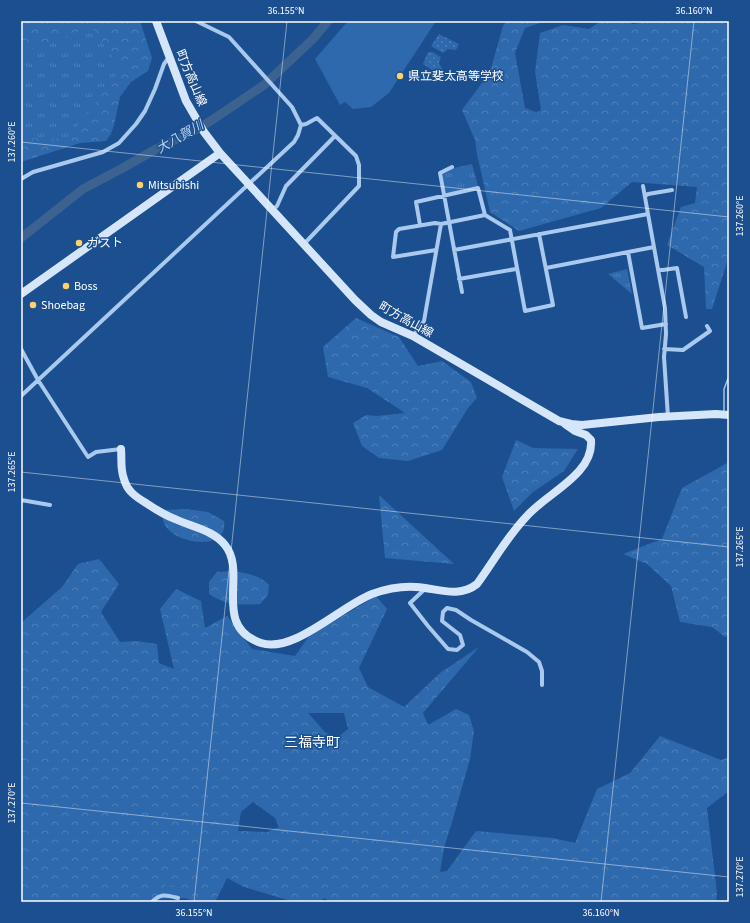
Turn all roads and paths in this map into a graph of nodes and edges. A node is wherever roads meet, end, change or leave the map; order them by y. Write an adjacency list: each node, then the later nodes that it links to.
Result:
1 (156, 21): 3 (street, 町方高山線)
2 (196, 21): 4 (street)
3 (169, 57): 6 (street, 町方高山線); 8 (street)
4 (301, 125): 5 (street); 9 (street)
5 (335, 136): 14 (street); 22 (street)
6 (220, 154): 9 (street, 町方高山線); 32 (street)
7 (452, 167): 12 (street)
8 (21, 179)
9 (249, 185): 14 (street, 町方高山線); 39 (street)
10 (643, 186): 13 (street)
11 (672, 190): 13 (street)
12 (444, 196): 16 (street); 17 (street); 19 (street)
13 (645, 196): 15 (street)
14 (272, 210): 22 (street, 町方高山線)
15 (648, 214): 20 (street); 23 (street)
16 (485, 215): 17 (street); 21 (street)
17 (449, 222): 18 (street); 25 (street)
18 (441, 224): 19 (street); 24 (street)
19 (420, 225): 24 (street)
20 (539, 234): 21 (street); 27 (street)
21 (511, 240): 25 (street); 28 (street)
22 (304, 245): 36 (street, 町方高山線)
23 (654, 247): 26 (street); 29 (street)
24 (436, 250): 36 (street)
25 (454, 250): 30 (street)
26 (628, 252): 27 (street); 34 (street)
27 (546, 268): 28 (street)
28 (516, 269): 30 (street)
29 (658, 270): 33 (street); 34 (street)
30 (460, 279): 31 (street)
31 (462, 292)
32 (21, 294)
33 (686, 317)
34 (666, 324): 37 (street)
35 (707, 326): 37 (street)
36 (413, 336): 43 (street, 町方高山線)
37 (664, 348): 42 (street)
38 (21, 349): 39 (street)
39 (38, 380): 40 (street); 44 (street)
40 (21, 396)
41 (729, 415): 42 (street, 町方高山線)
42 (668, 417): 43 (street, 町方高山線)
43 (559, 421): 47 (street)
44 (121, 449): 47 (street)
45 (21, 500): 46 (street)
46 (50, 505)
47 (427, 588): 48 (street)
48 (542, 685)
49 (178, 898): 50 (street)
50 (152, 902)

